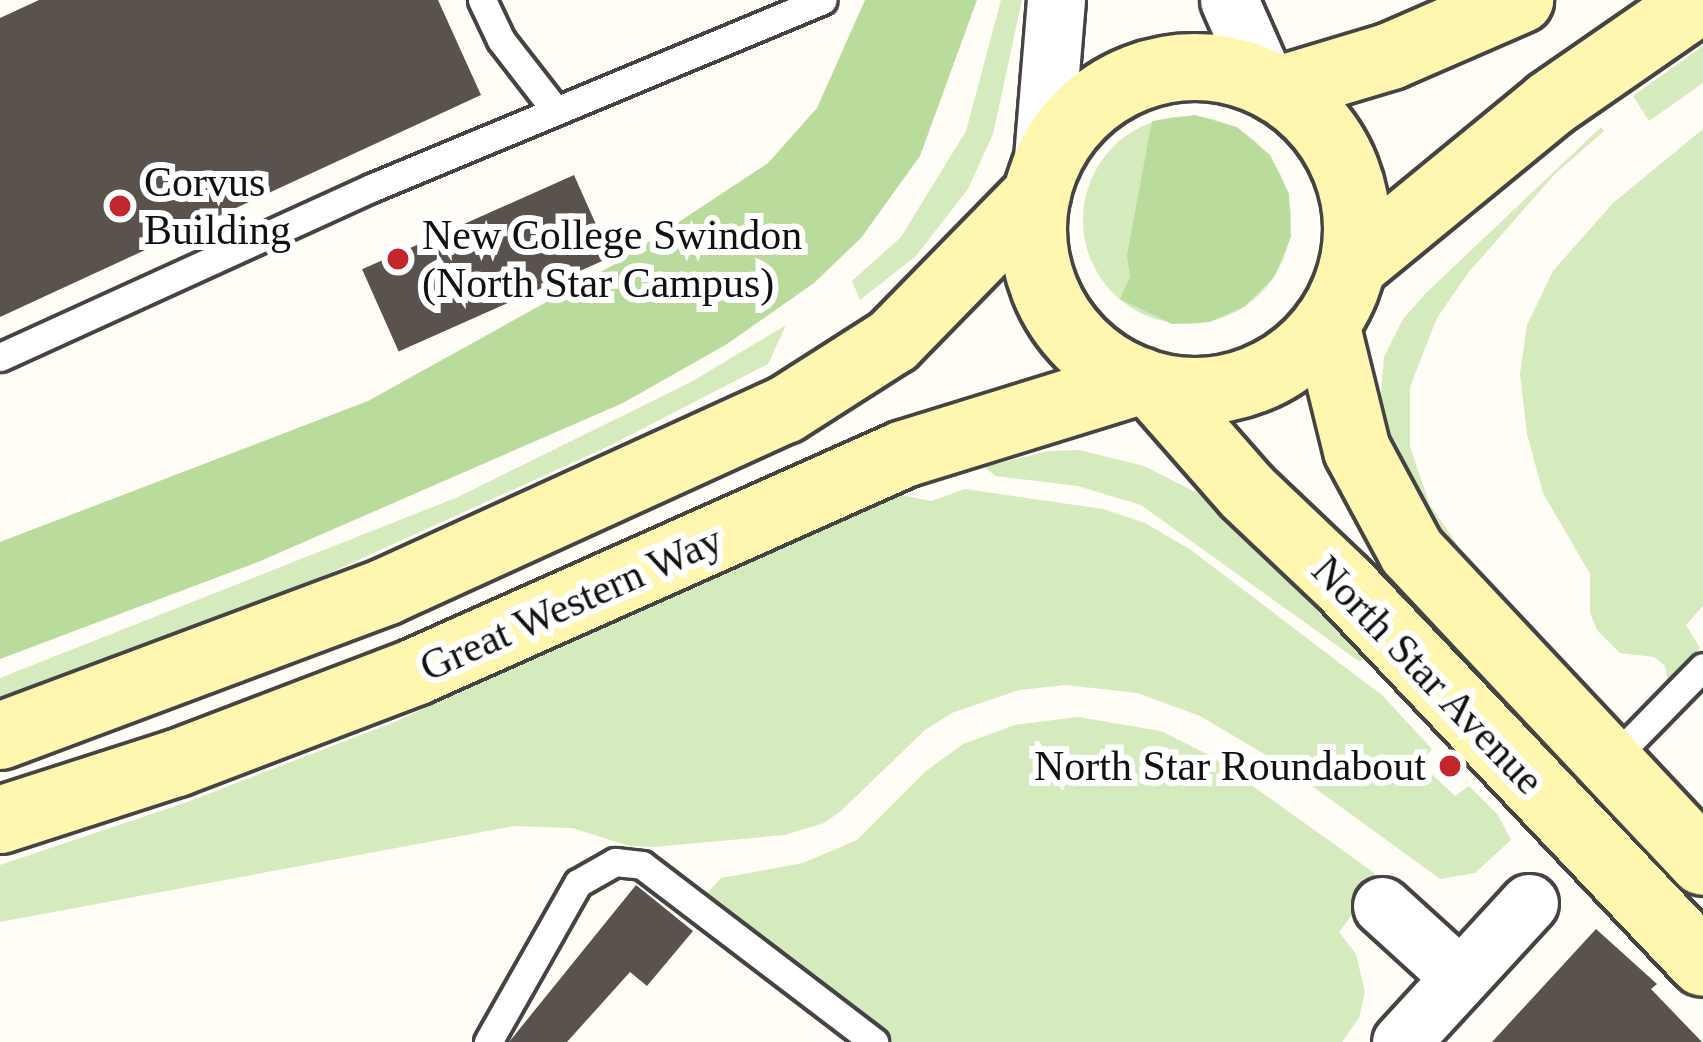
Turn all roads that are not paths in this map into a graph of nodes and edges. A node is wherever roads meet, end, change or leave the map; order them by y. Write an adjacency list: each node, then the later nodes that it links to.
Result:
1 (482, 0): 8 (lane)
2 (822, 0): 8 (lane)
3 (1056, 0): 9 (street)
4 (1229, 0): 7 (street)
5 (1520, 0): 7 (main road)
6 (1700, 0): 10 (main road)
7 (1272, 87): 9 (main road); 10 (main road)
8 (556, 111): 12 (lane)
9 (1039, 188): 13 (main road); 15 (main road, Great Western Way)
10 (1353, 266): 11 (main road)
11 (1326, 325): 13 (main road); 16 (main road, North Star Avenue)
12 (0, 358)
13 (1147, 384): 17 (main road, Great Western Way); 21 (main road, North Star Avenue)
14 (1703, 667): 16 (lane)
15 (0, 736)
16 (1609, 763): 18 (main road, North Star Avenue)
17 (0, 820)
18 (1703, 862)
19 (1529, 903): 22 (street)
20 (1382, 906): 22 (street)
21 (1703, 963)
22 (1460, 977): 25 (street)
23 (488, 1042): 24 (lane)
24 (874, 1042)
25 (1401, 1042)

